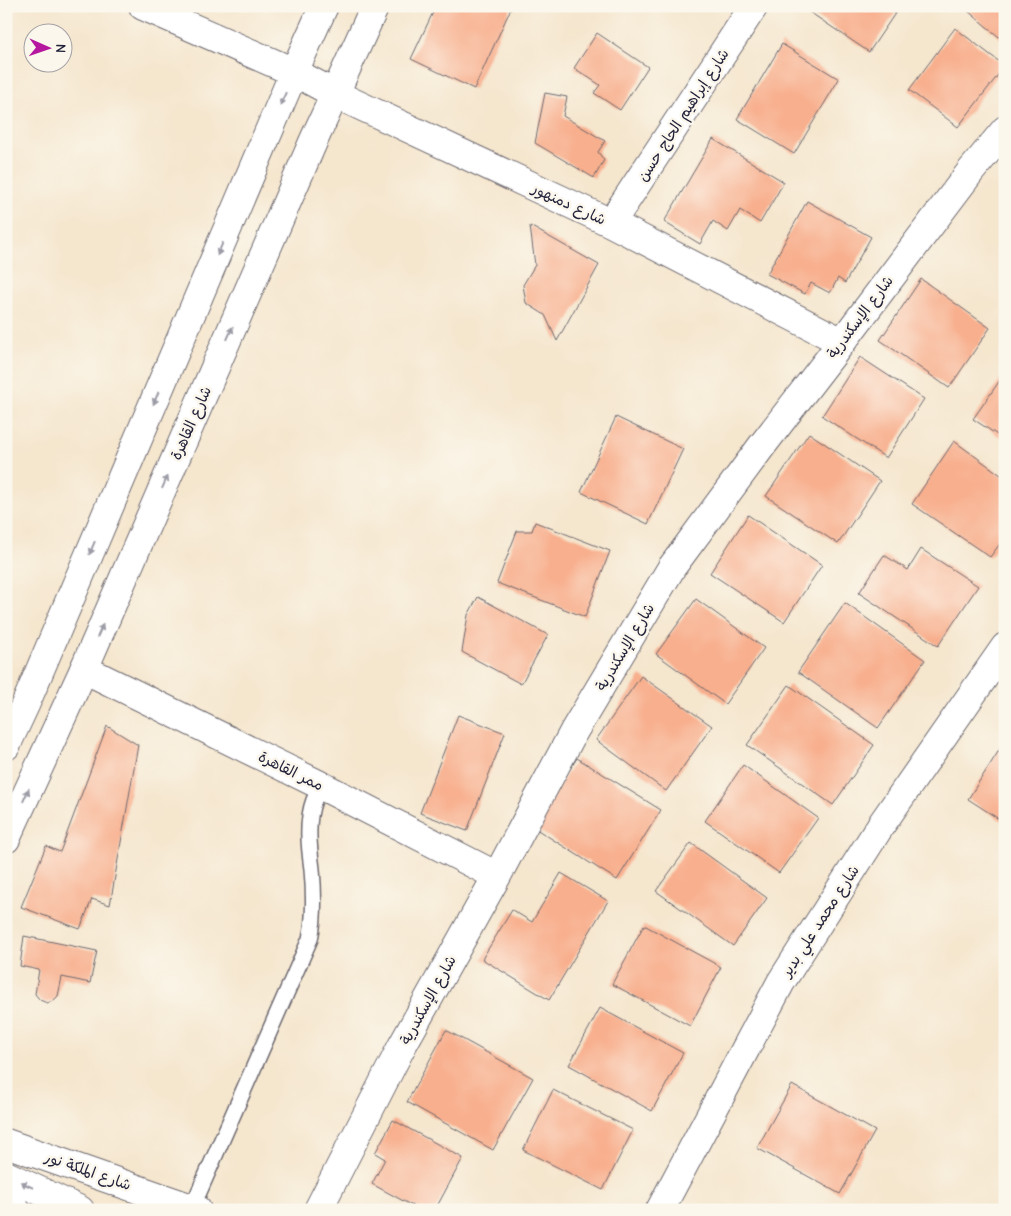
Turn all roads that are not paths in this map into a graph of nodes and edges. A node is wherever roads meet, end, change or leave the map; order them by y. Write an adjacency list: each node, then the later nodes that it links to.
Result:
1 (143, 6): 5 (main road, شارع دمنهور)
2 (324, 6): 5 (main road)
3 (375, 6): 6 (main road, شارع القاهرة)
4 (754, 6): 8 (main road, شارع إبراهيم الحاج حسن)
5 (294, 72): 6 (main road, شارع دمنهور); 12 (main road, one-way to 12)
6 (335, 94): 8 (main road, شارع دمنهور); 11 (main road, شارع القاهرة, one-way to 6)
7 (1005, 130): 9 (main road, شارع الإسكندرية)
8 (611, 223): 9 (main road, شارع دمنهور)
9 (842, 342): 15 (main road, شارع الإسكندرية)
10 (1005, 647): 23 (main road, شارع محمد علي بدير)
11 (84, 669): 13 (main road, ممر القاهرة); 14 (main road, شارع القاهرة, one-way to 11)
12 (6, 746)
13 (322, 786): 15 (main road, ممر القاهرة); 19 (lane)
14 (6, 839)
15 (497, 876): 22 (main road, شارع الإسكندرية)
16 (6, 1143): 19 (main road, شارع الملكة نور)
17 (6, 1175): 21 (main road, one-way to 17)
18 (6, 1205): 20 (main road)
19 (195, 1209)
20 (16, 1210)
21 (80, 1210)
22 (318, 1210)
23 (660, 1210)

